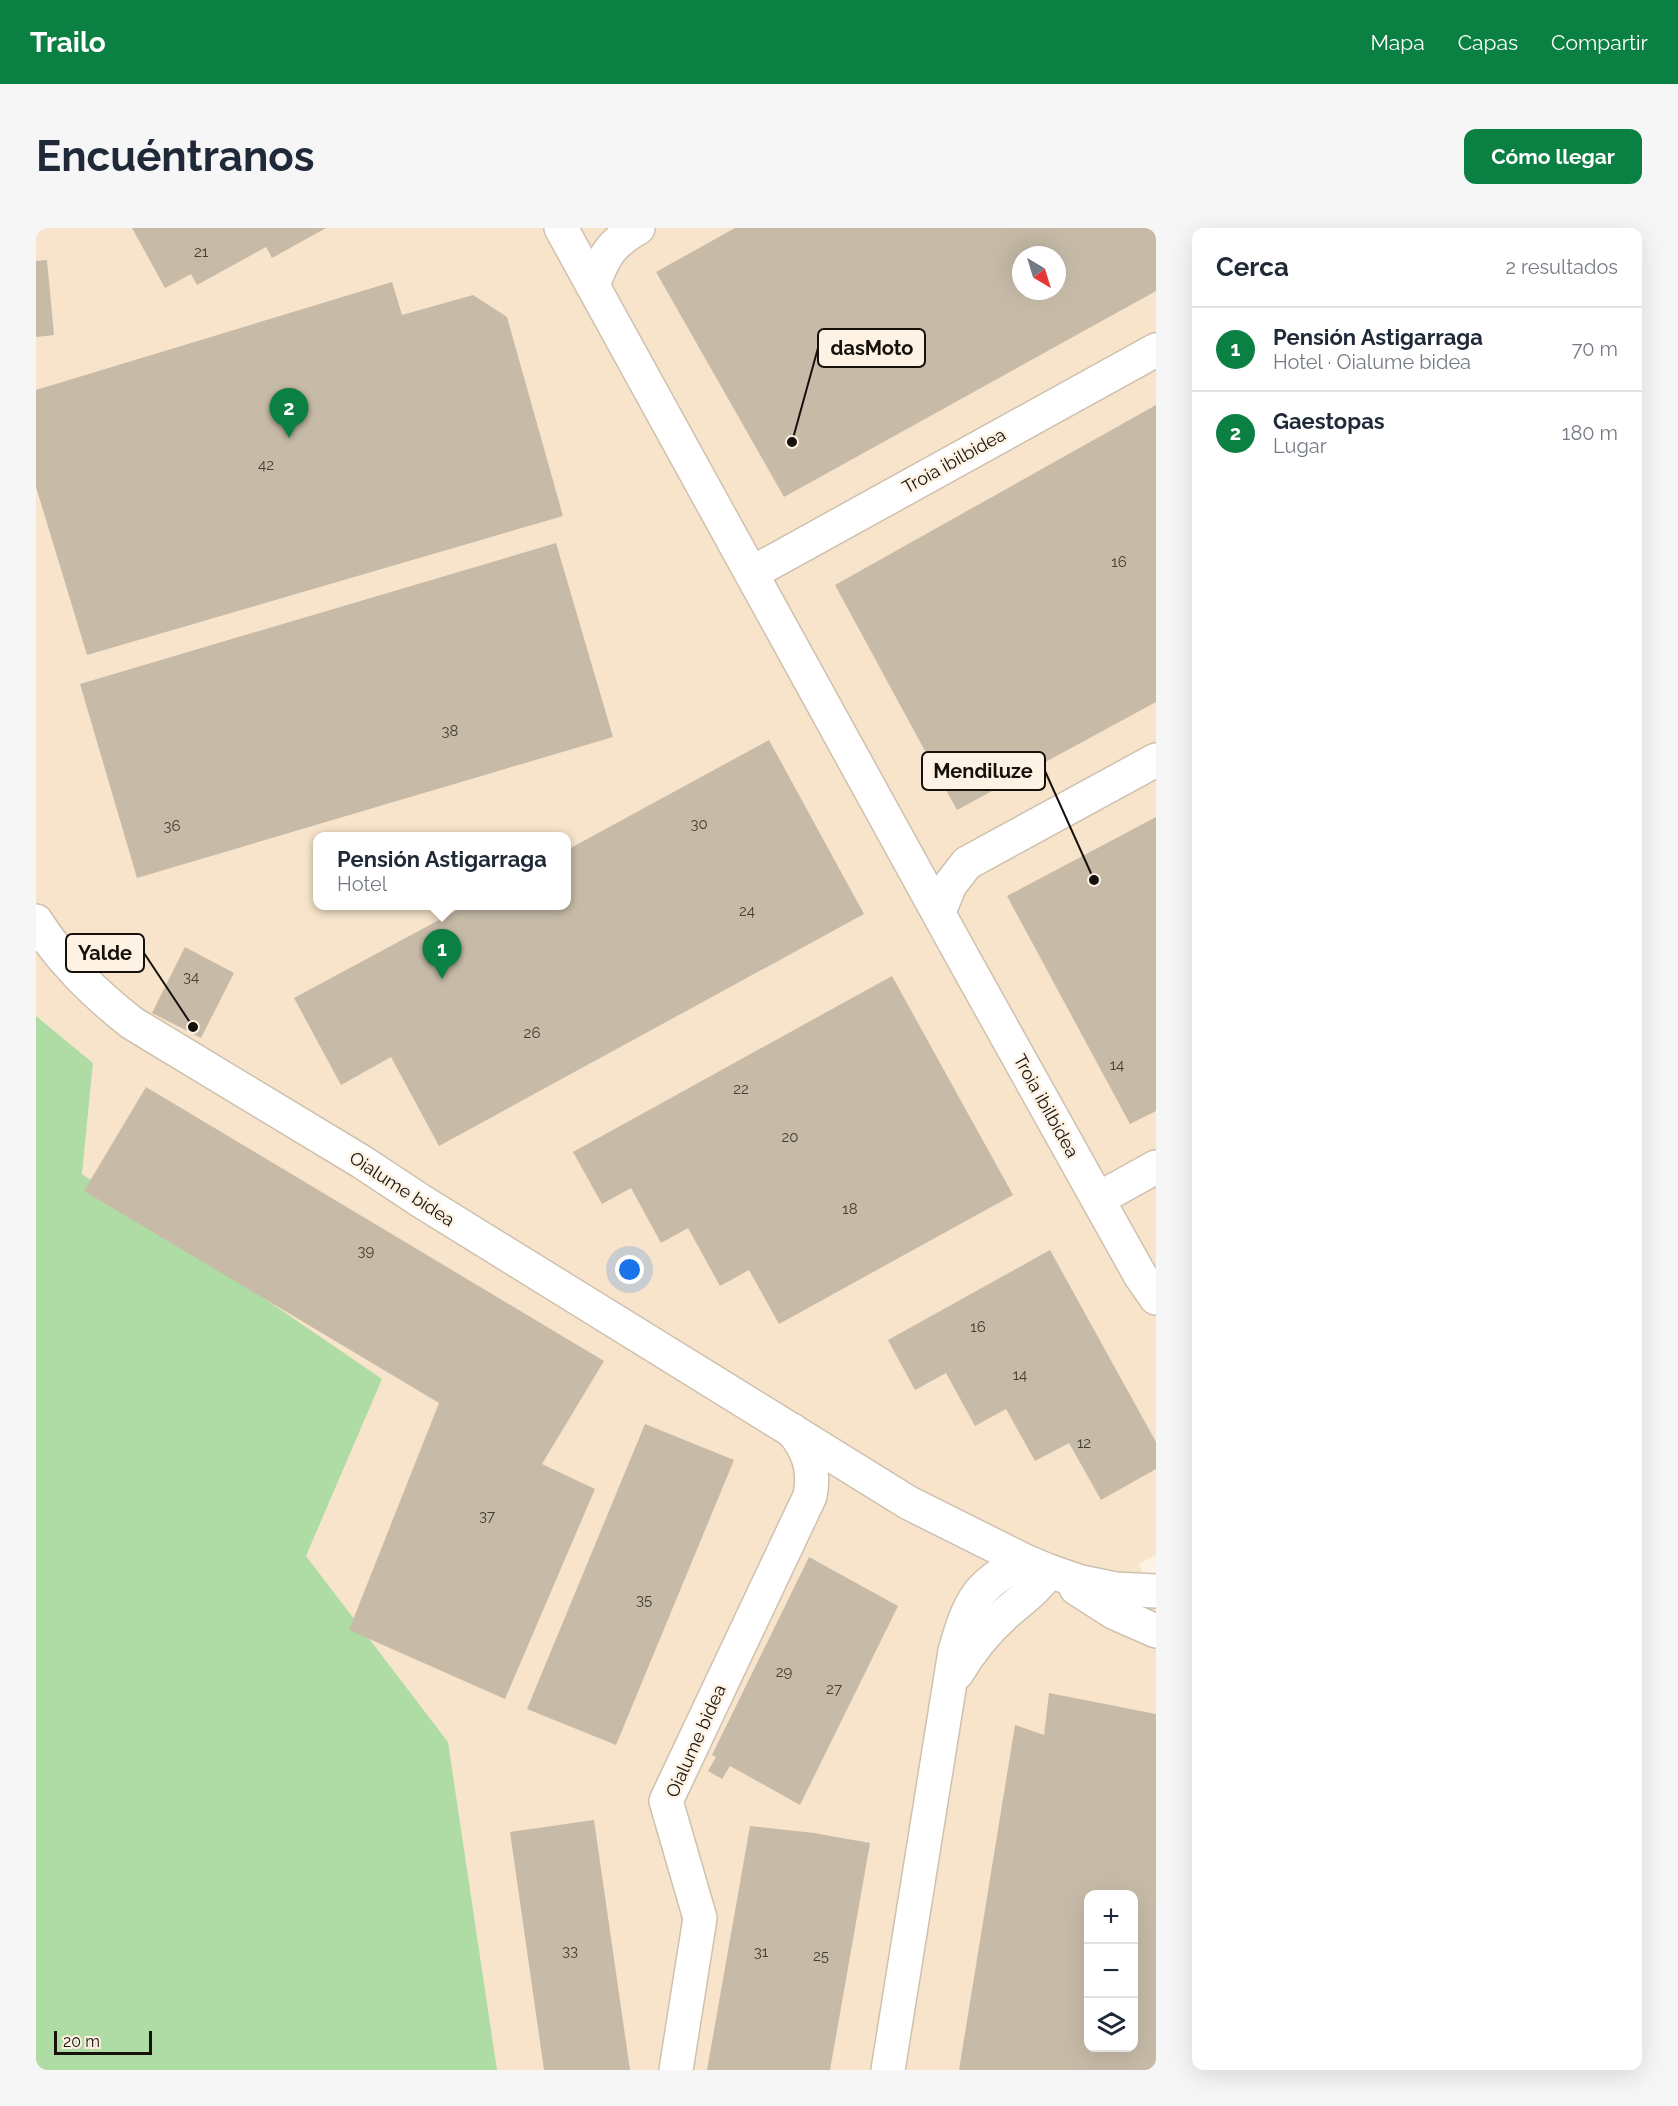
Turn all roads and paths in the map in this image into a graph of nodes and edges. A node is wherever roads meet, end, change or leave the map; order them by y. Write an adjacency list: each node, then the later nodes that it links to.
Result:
1 (561, 228): 3 (street, Troia ibilbidea)
2 (638, 228): 3 (street)
3 (593, 285): 5 (street, Troia ibilbidea)
4 (1156, 350): 5 (street, Troia ibilbidea)
5 (752, 573): 7 (street, Troia ibilbidea)
6 (1156, 760): 7 (street)
7 (939, 912): 10 (street, Troia ibilbidea)
8 (36, 921): 12 (street, Oialume bidea)
9 (1156, 1167): 10 (street)
10 (1098, 1199): 11 (street, Troia ibilbidea)
11 (1156, 1298)
12 (792, 1430): 13 (street, Oialume bidea); 16 (street, Oialume bidea)
13 (1037, 1566): 14 (street, Oialume bidea); 15 (street, Oialume bidea); 17 (street)
14 (1156, 1591)
15 (1156, 1631)
16 (676, 2070)
17 (888, 2070)

